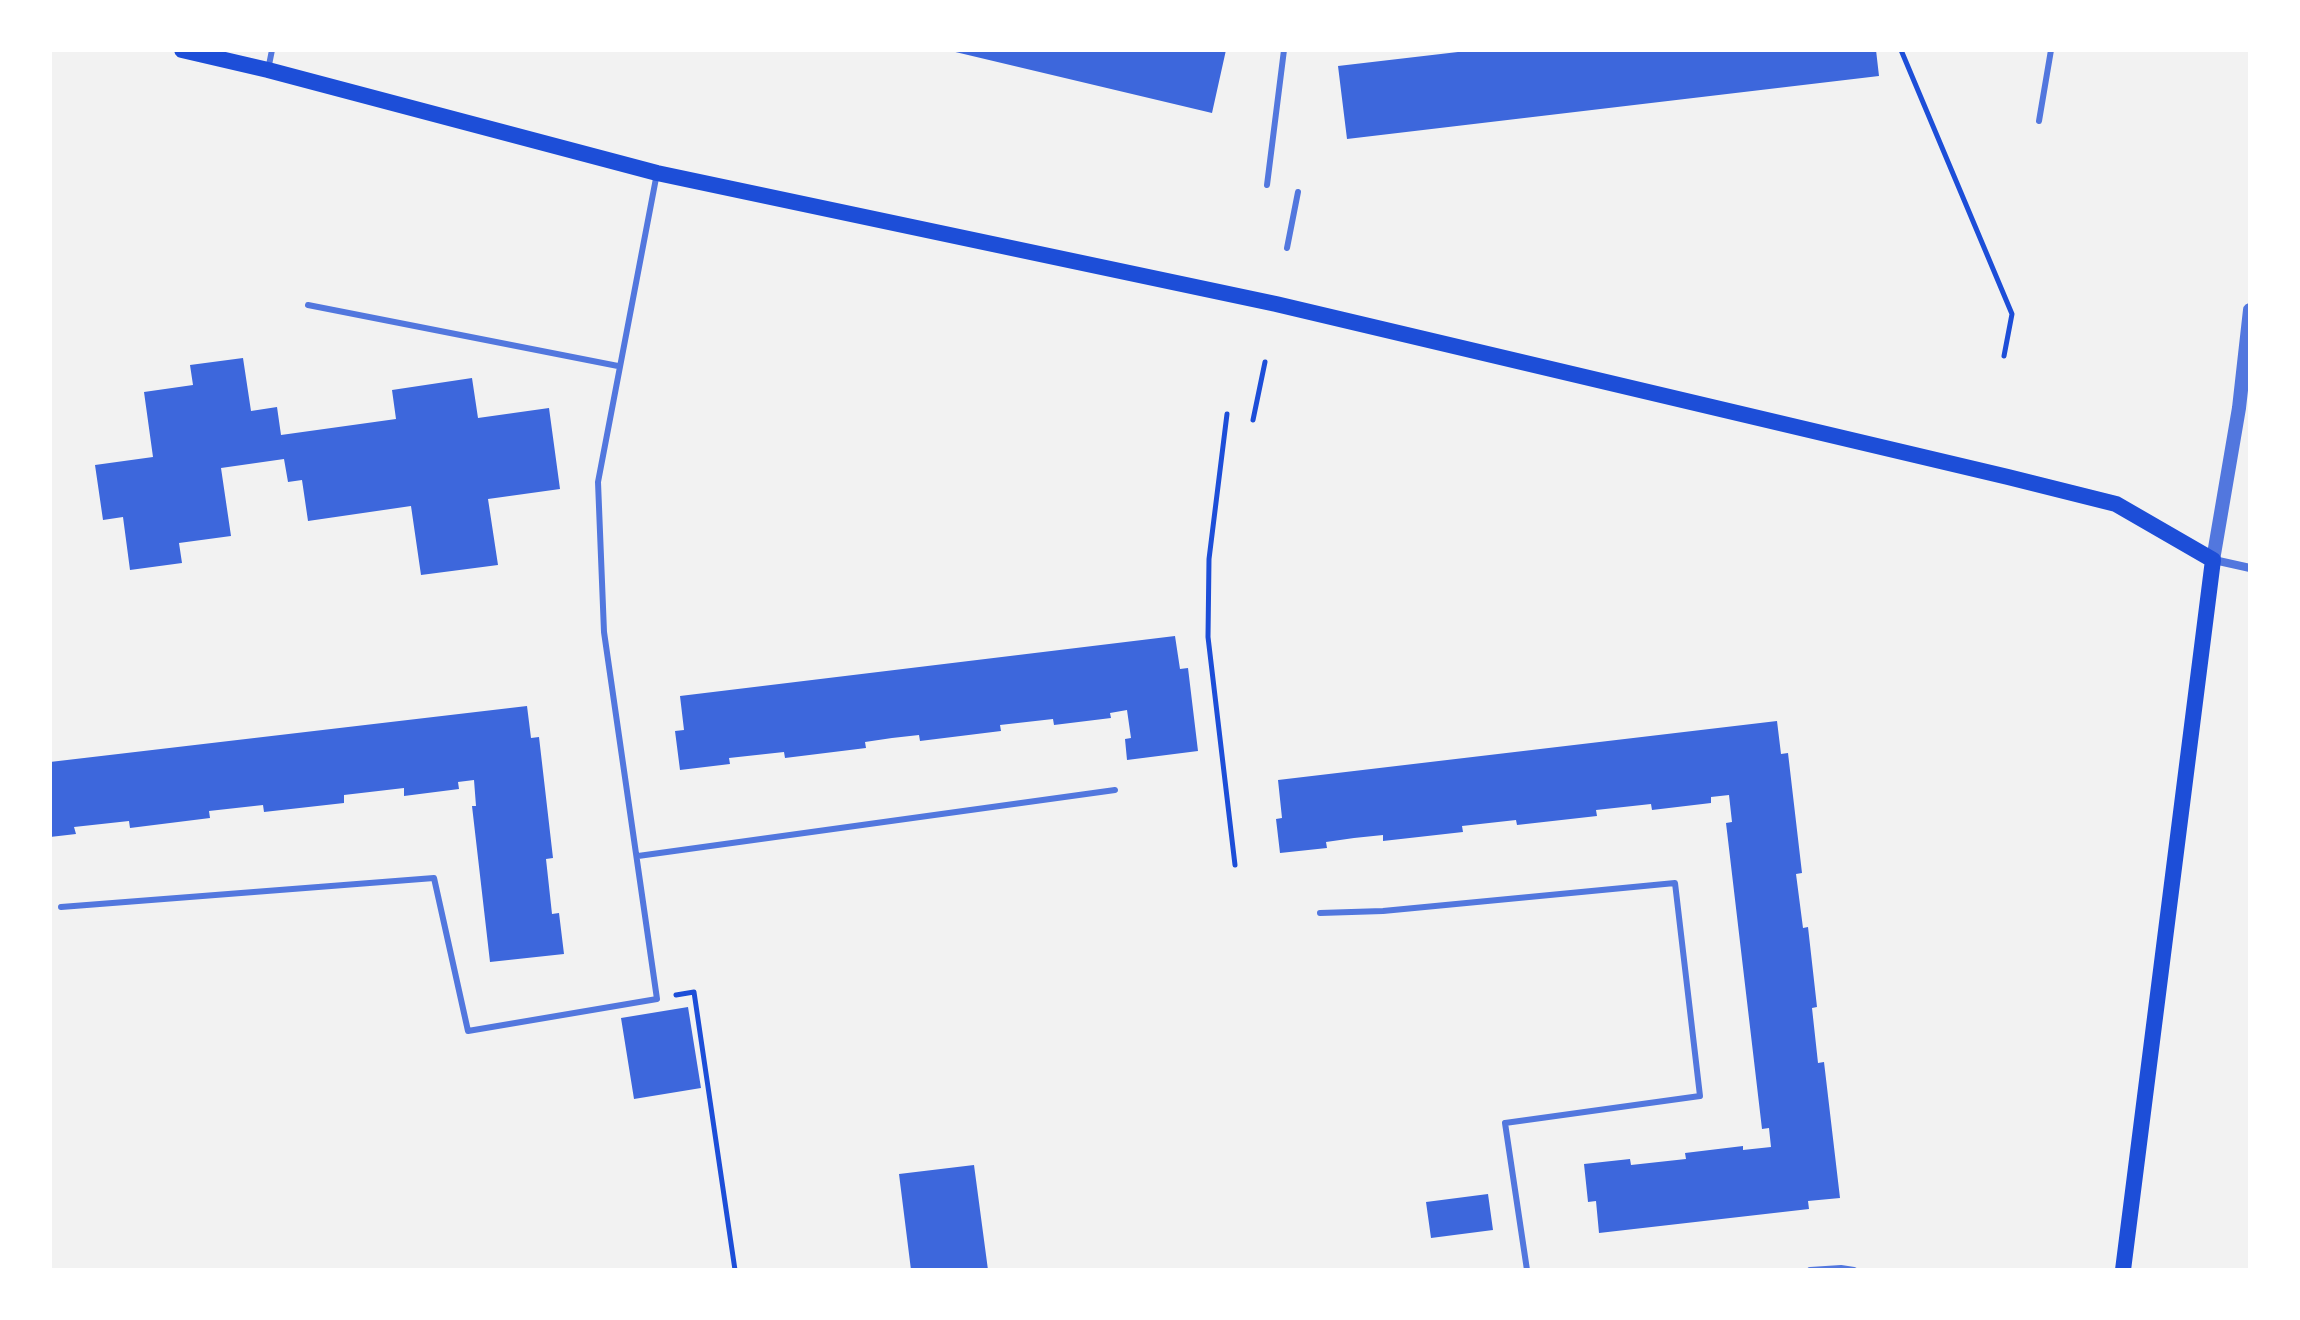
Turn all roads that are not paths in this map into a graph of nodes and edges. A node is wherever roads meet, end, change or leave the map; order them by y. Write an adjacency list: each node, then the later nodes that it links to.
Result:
1 (182, 50): 5 (main road)
2 (272, 50): 5 (lane)
3 (1284, 50): 8 (lane)
4 (2051, 50): 6 (lane)
5 (268, 70): 7 (main road)
6 (2039, 121)
7 (657, 173): 13 (lane); 14 (main road)
8 (1267, 185)
9 (1298, 192): 10 (lane)
10 (1287, 248)
11 (308, 305): 13 (lane)
12 (2250, 310): 14 (street)
13 (618, 366): 17 (lane)
14 (2213, 560): 15 (street); 23 (main road)
15 (2250, 568)
16 (1115, 790): 17 (lane)
17 (638, 856): 18 (lane)
18 (61, 907)
19 (1320, 913): 20 (lane)
20 (1527, 1270)
21 (1810, 1270): 22 (lane)
22 (1854, 1270)
23 (2123, 1270)

